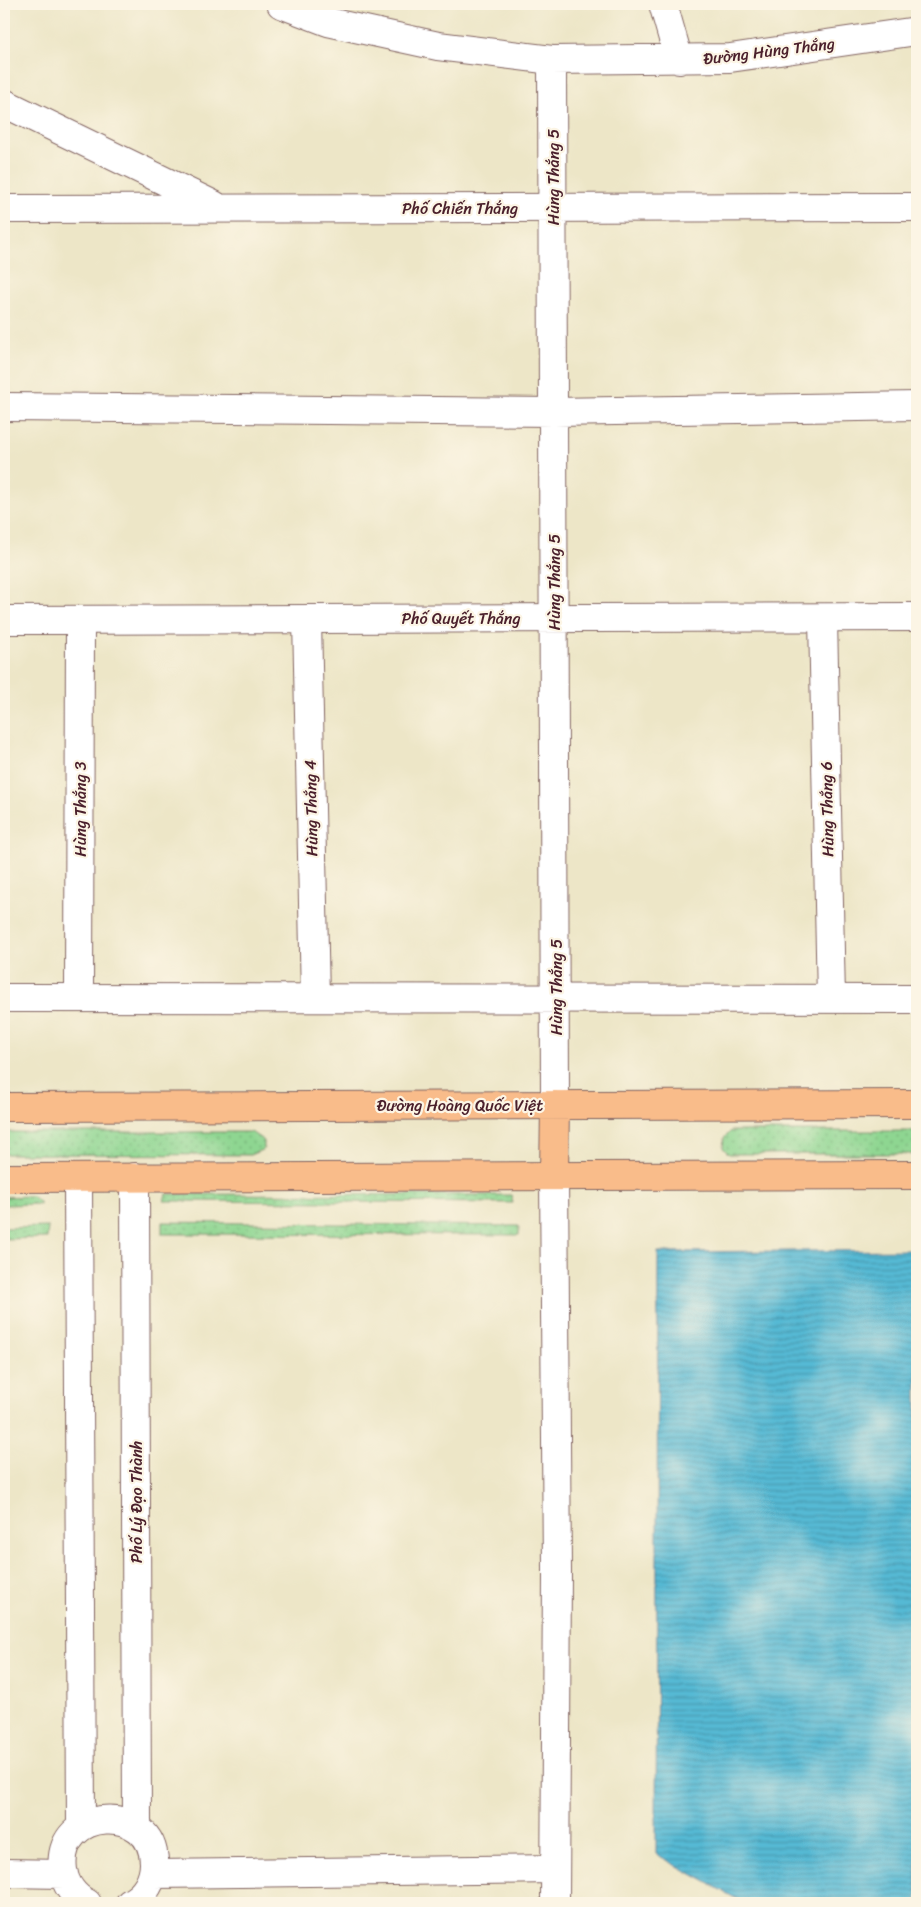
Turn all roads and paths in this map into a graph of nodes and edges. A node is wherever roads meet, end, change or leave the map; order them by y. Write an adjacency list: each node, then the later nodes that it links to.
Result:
1 (281, 4): 4 (street)
2 (663, 4): 5 (street, Đường Hùng Thắng)
3 (917, 31): 5 (street, Đường Hùng Thắng)
4 (552, 60): 5 (street); 9 (street, Hùng Thắng 5)
5 (679, 60)
6 (4, 104): 8 (street)
7 (917, 207): 9 (street, Phố Chiến Thắng)
8 (219, 208): 9 (street, Phố Chiến Thắng); 10 (street, Phố Chiến Thắng)
9 (553, 208): 13 (street, Hùng Thắng 5)
10 (4, 209)
11 (917, 406): 13 (street)
12 (4, 407): 13 (street)
13 (554, 412): 15 (street, Hùng Thắng 5)
14 (917, 617): 17 (street, Phố Quyết Thắng)
15 (554, 618): 16 (street, Phố Quyết Thắng); 17 (street, Phố Quyết Thắng); 23 (street, Hùng Thắng 5)
16 (307, 619): 19 (street, Phố Quyết Thắng); 22 (street, Hùng Thắng 4)
17 (823, 619): 24 (street, Hùng Thắng 6)
18 (4, 620): 19 (street, Phố Quyết Thắng)
19 (80, 620): 21 (street, Hùng Thắng 3)
20 (4, 998): 21 (street)
21 (79, 998): 22 (street)
22 (315, 998): 23 (street)
23 (556, 998): 24 (street); 27 (street, Hùng Thắng 5)
24 (831, 999): 25 (street)
25 (917, 999)
26 (917, 1104): 27 (main road, Đường Hoàng Quốc Việt)
27 (555, 1105): 28 (main road, Đường Hoàng Quốc Việt); 30 (main road)
28 (4, 1107)
29 (917, 1175): 30 (main road)
30 (554, 1176): 31 (main road); 36 (street)
31 (135, 1177): 33 (main road); 35 (street, Phố Lý Đạo Thành)
32 (4, 1178): 33 (main road)
33 (78, 1178): 34 (street)
34 (80, 1827): 35 (street); 38 (street)
35 (137, 1828): 39 (street)
36 (555, 1870): 39 (street); 42 (street)
37 (4, 1873): 38 (street)
38 (64, 1874): 40 (street)
39 (153, 1874): 41 (street)
40 (87, 1903)
41 (130, 1903)
42 (555, 1903)

